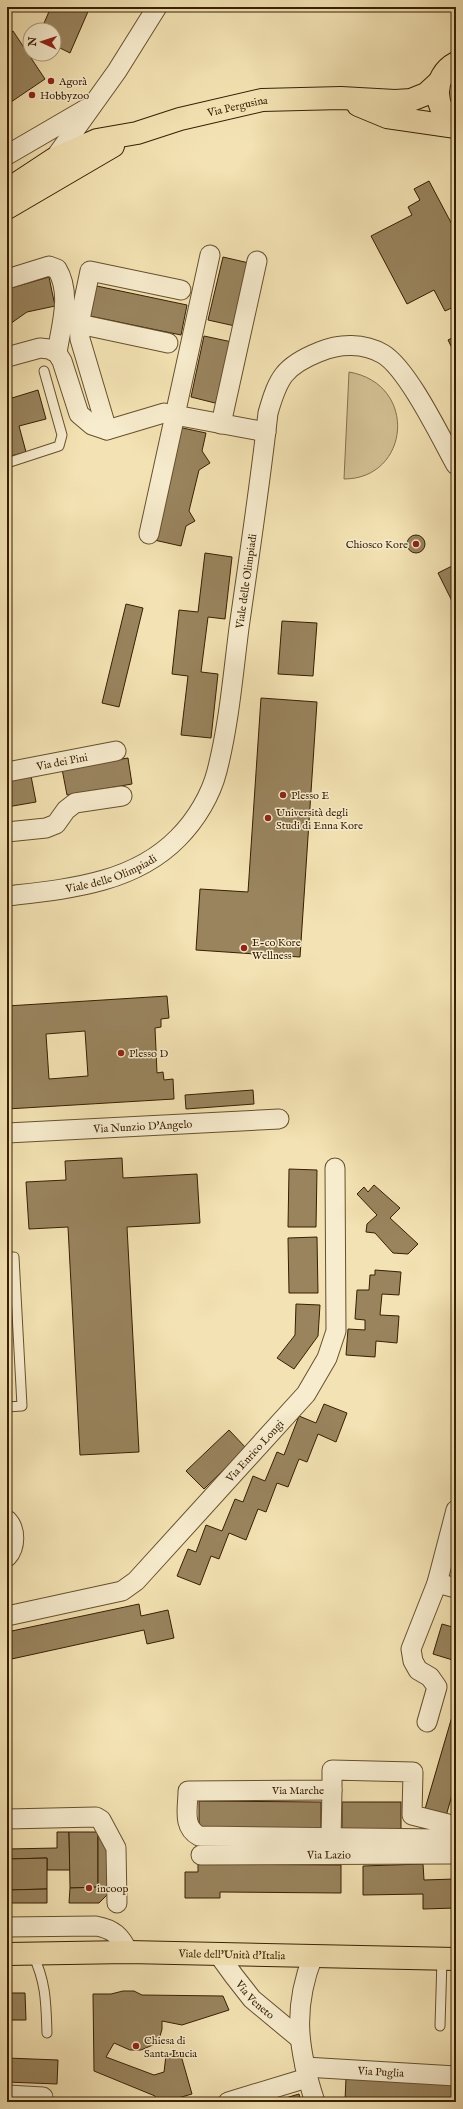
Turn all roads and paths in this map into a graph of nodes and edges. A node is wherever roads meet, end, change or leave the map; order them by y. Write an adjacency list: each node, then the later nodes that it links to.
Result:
1 (157, 7): 5 (street)
2 (456, 63): 3 (main road, Via Pergusina)
3 (439, 82): 4 (main road, Via Pergusina); 6 (main road)
4 (341, 98): 6 (main road, Via Pergusina); 7 (main road, Via Pergusina)
5 (90, 107): 8 (street); 9 (street)
6 (456, 125)
7 (138, 133): 9 (main road, Via Pergusina); 11 (main road, Via Pergusina)
8 (7, 155)
9 (54, 159): 10 (main road, Via Pergusina)
10 (7, 190)
11 (7, 208)
12 (210, 255): 21 (street)
13 (257, 261): 22 (street)
14 (7, 279): 18 (street)
15 (181, 290): 16 (street)
16 (79, 324): 17 (street); 23 (street)
17 (168, 343)
18 (57, 353): 19 (street); 23 (street)
19 (7, 357)
20 (44, 371): 25 (lane)
21 (175, 416): 22 (street); 23 (street); 27 (street)
22 (221, 424): 24 (street)
23 (107, 430)
24 (266, 432): 26 (street, Viale delle Olimpiadi); 32 (street, Viale delle Olimpiadi)
25 (7, 463)
26 (456, 465)
27 (149, 534)
28 (116, 751): 29 (street, Via dei Pini)
29 (7, 772)
30 (122, 796): 31 (street)
31 (7, 832)
32 (7, 896)
33 (279, 1119): 34 (street, Via Nunzio D'Angelo)
34 (7, 1133)
35 (335, 1168): 43 (street, Via Enrico Longi)
36 (7, 1257): 37 (lane)
37 (7, 1406)
38 (456, 1510): 41 (street)
39 (7, 1520): 40 (street)
40 (7, 1557)
41 (437, 1583): 42 (street); 44 (street)
42 (456, 1588)
43 (7, 1616)
44 (427, 1722)
45 (332, 1790): 47 (street, Via Marche); 48 (street); 48 (street, Via Marche)
46 (7, 1819): 52 (street)
47 (456, 1826)
48 (331, 1838): 49 (street)
49 (456, 1846)
50 (456, 1852): 51 (street, Via Lazio)
51 (201, 1855)
52 (117, 1903)
53 (7, 1927): 54 (street)
54 (128, 1952): 56 (main road, Viale dell'Unità d'Italia); 57 (main road, Viale dell'Unità d'Italia)
55 (7, 1954): 56 (main road, Viale dell'Unità d'Italia)
56 (33, 1954): 61 (lane)
57 (218, 1954): 58 (main road, Viale dell'Unità d'Italia); 62 (street, Via Veneto)
58 (313, 1956): 59 (main road, Viale dell'Unità d'Italia); 62 (street)
59 (449, 1958): 60 (lane)
60 (440, 2026)
61 (47, 2033)
62 (299, 2038): 63 (street)
63 (306, 2072): 64 (street, Via Puglia); 67 (street, Via Puglia); 68 (street)
64 (456, 2076)
65 (7, 2095): 66 (street)
66 (43, 2097)
67 (228, 2102)
68 (315, 2102)

